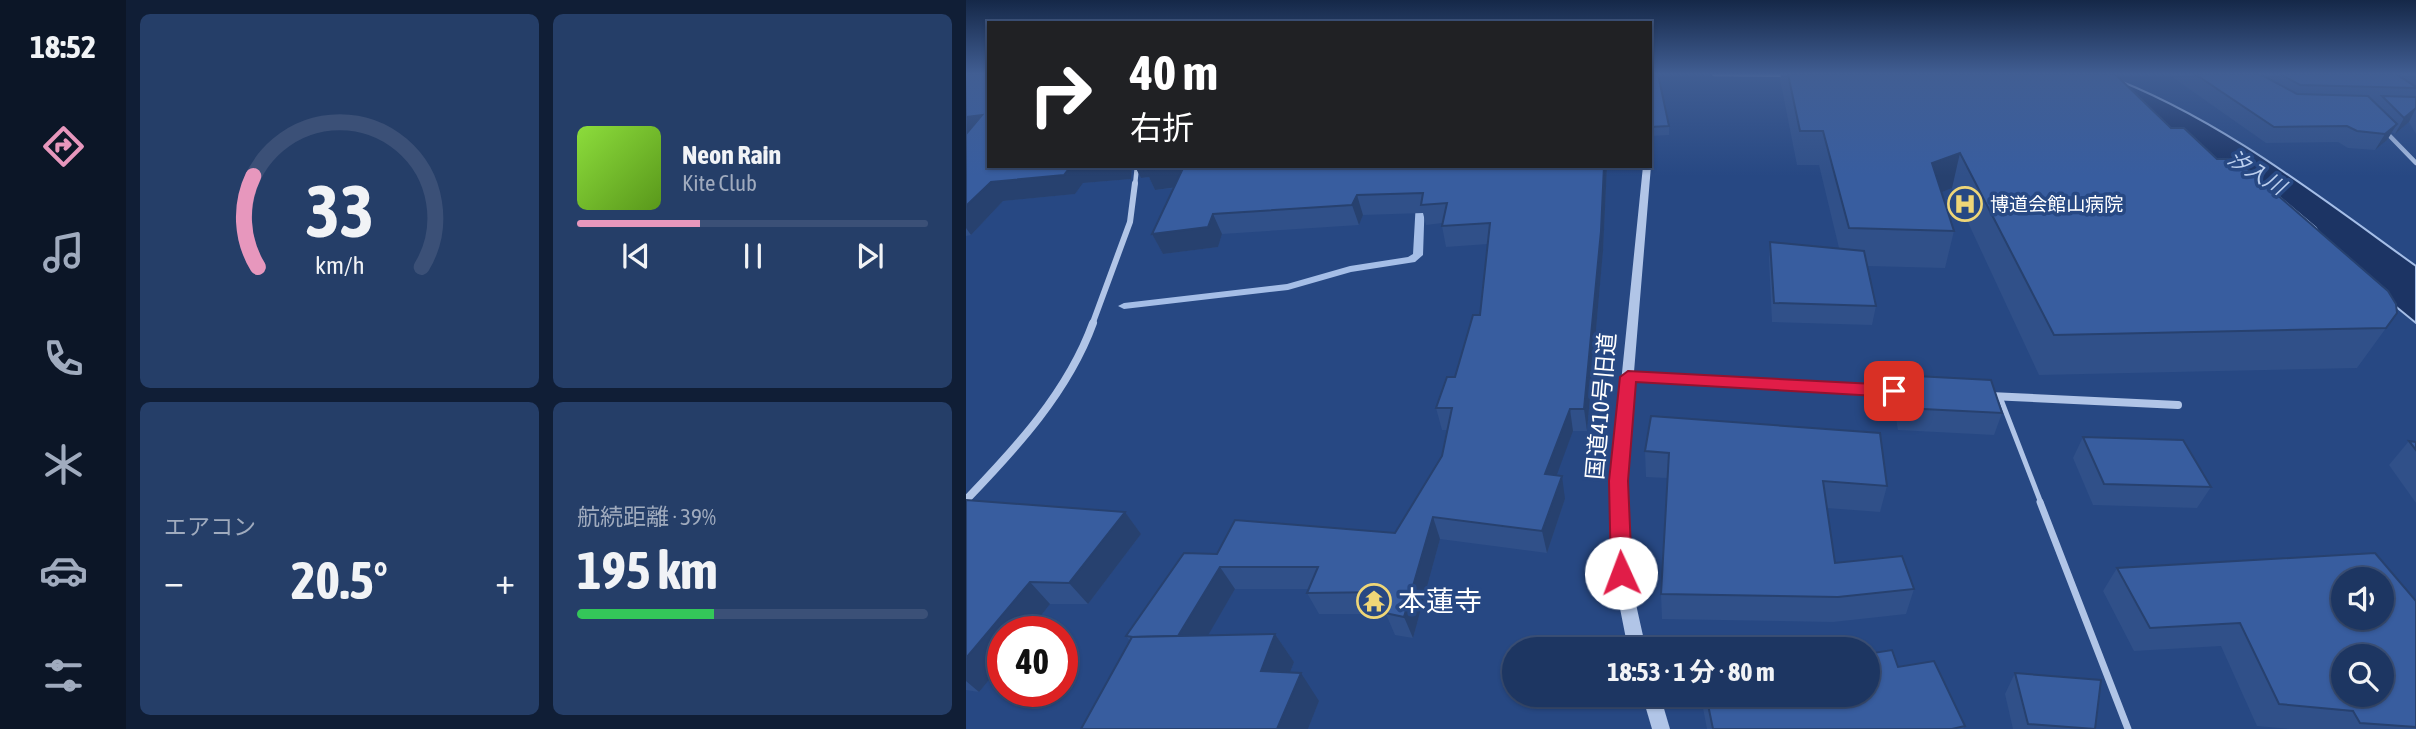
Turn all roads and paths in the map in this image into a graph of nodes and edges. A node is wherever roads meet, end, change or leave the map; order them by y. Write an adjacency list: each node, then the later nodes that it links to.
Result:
1 (2378, 124): 2 (street)
2 (2416, 163)
3 (1136, 168): 10 (street)
4 (1647, 168): 5 (street, 国道410号旧道)
5 (1628, 377): 6 (street); 11 (street, 国道410号旧道)
6 (1904, 391)
7 (1987, 396): 8 (street)
8 (2000, 397): 9 (street); 14 (lane)
9 (2178, 405)
10 (966, 500)
11 (1634, 637)
12 (1655, 707): 13 (street)
13 (1661, 729)
14 (2128, 729)

